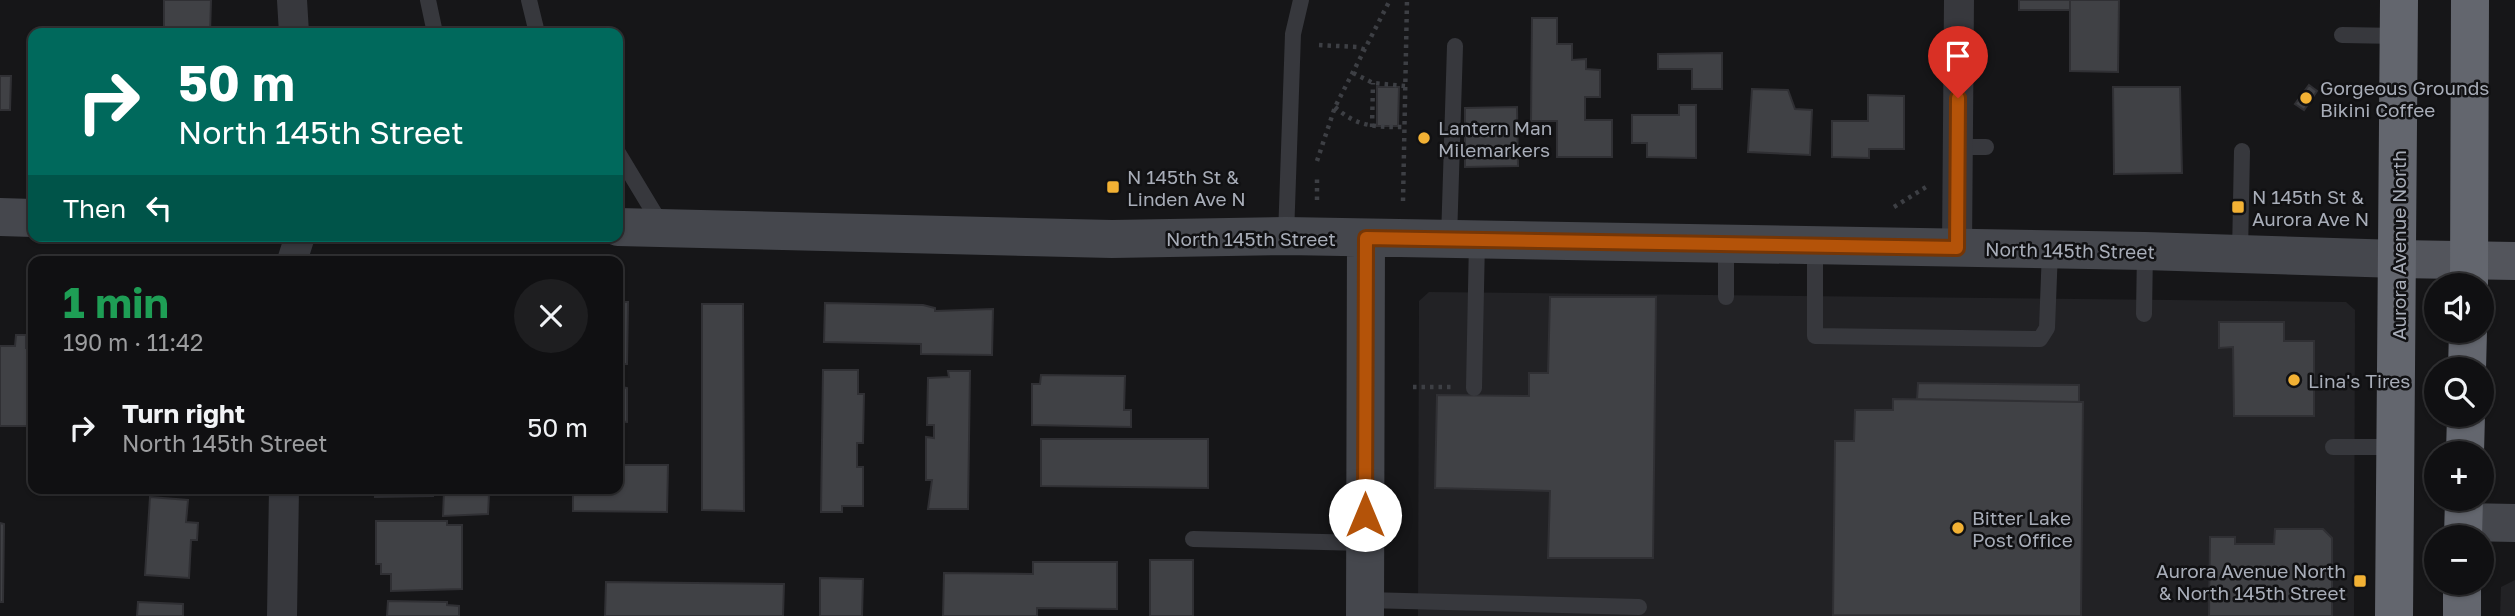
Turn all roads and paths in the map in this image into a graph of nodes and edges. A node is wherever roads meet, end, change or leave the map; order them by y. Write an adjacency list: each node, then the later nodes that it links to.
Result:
1 (292, 0): 10 (street)
2 (428, 0): 11 (lane)
3 (529, 0): 12 (lane)
4 (1301, 0): 31 (lane)
5 (1390, 0): 16 (path)
6 (1407, 0): 19 (path)
7 (1959, 0): 36 (street)
8 (2470, 0): 42 (highway)
9 (2399, 18): 13 (lane); 40 (highway, Aurora Avenue North)
10 (294, 28)
11 (434, 28)
12 (536, 28)
13 (2342, 36)
14 (1312, 45): 16 (path)
15 (1455, 46): 33 (lane)
16 (1366, 50): 17 (path)
17 (1353, 74): 18 (path); 20 (path)
18 (1373, 83): 19 (path); 21 (path)
19 (1405, 86): 22 (path)
20 (1335, 107): 21 (path); 25 (path)
21 (1371, 127): 22 (path)
22 (1404, 127): 26 (path)
23 (2242, 151): 39 (lane)
24 (623, 161): 30 (lane)
25 (1317, 195)
26 (1403, 202)
27 (0, 217): 28 (main road)
28 (28, 218)
29 (623, 227): 30 (main road, North 145th Street)
30 (663, 228): 31 (main road, North 145th Street)
31 (1286, 236): 32 (main road, North 145th Street)
32 (1366, 238): 33 (main road, North 145th Street); 53 (main road)
33 (1463, 239): 34 (main road, North 145th Street); 46 (lane)
34 (1726, 244): 35 (main road, North 145th Street); 43 (lane)
35 (1815, 246): 36 (main road, North 145th Street); 37 (lane)
36 (1957, 248): 37 (main road, North 145th Street)
37 (2050, 250): 38 (main road, North 145th Street)
38 (2145, 251): 39 (main road, North 145th Street); 44 (lane)
39 (2240, 254): 40 (main road, North 145th Street)
40 (2398, 259): 42 (main road, North 145th Street); 48 (highway, Aurora Avenue North)
41 (2515, 261): 42 (main road, North 145th Street)
42 (2469, 273)
43 (1726, 297)
44 (2144, 314)
45 (1413, 387): 46 (path)
46 (1474, 388)
47 (2333, 447): 48 (lane)
48 (2396, 447): 58 (highway, Aurora Avenue North)
49 (284, 494): 57 (street)
50 (2464, 519): 51 (main road)
51 (2515, 523)
52 (1194, 539): 53 (lane)
53 (1365, 543): 56 (main road)
54 (2462, 595): 59 (highway)
55 (1639, 607): 56 (lane)
56 (1365, 608)
57 (282, 616)
58 (2394, 616)
59 (2462, 616)

